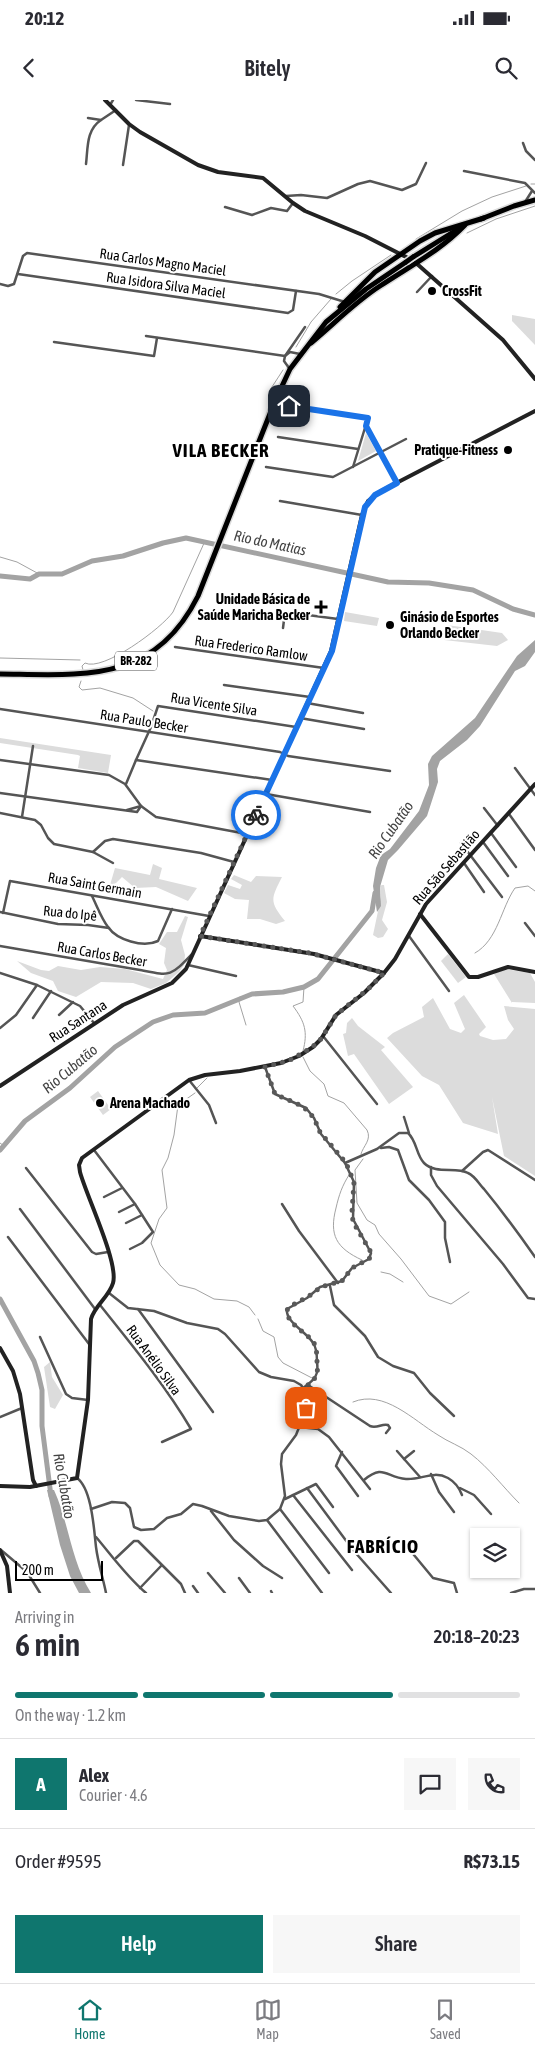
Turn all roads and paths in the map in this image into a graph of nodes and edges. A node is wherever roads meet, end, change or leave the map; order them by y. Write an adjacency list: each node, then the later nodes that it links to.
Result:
1 (105, 100): 5 (main road)
2 (113, 100): 5 (street)
3 (136, 100): 4 (street)
4 (170, 104)
5 (110, 105): 6 (main road)
6 (116, 110): 8 (street); 9 (main road)
7 (88, 118): 8 (street)
8 (101, 120): 13 (street)
9 (129, 124): 14 (street); 18 (main road)
10 (523, 143): 11 (street)
11 (535, 160)
12 (426, 163): 18 (street)
13 (86, 164)
14 (123, 165)
15 (464, 171): 16 (street)
16 (532, 191): 17 (street); 20 (street)
17 (535, 193)
18 (284, 196): 21 (main road)
19 (535, 200): 20 (highway, BR-282)
20 (525, 202): 23 (highway, BR-282)
21 (292, 203): 22 (street); 25 (main road)
22 (225, 207)
23 (484, 218): 24 (highway, BR-282); 25 (highway)
24 (466, 226): 26 (highway); 33 (highway, BR-282, bridge)
25 (401, 254): 26 (main road); 32 (highway)
26 (416, 263): 28 (main road); 38 (highway)
27 (17, 274): 29 (street, Rua Carlos Magno Maciel); 30 (street, Rua Carlos Magno Maciel); 30 (street, Rua Isidora Silva Maciel)
28 (432, 276): 31 (street); 41 (main road)
29 (0, 284)
30 (296, 291): 32 (street, Rua Carlos Magno Maciel)
31 (417, 292)
32 (345, 302): 33 (highway)
33 (326, 322): 38 (highway, BR-282)
34 (305, 326): 39 (street)
35 (146, 336): 36 (street)
36 (157, 338): 37 (street); 39 (street)
37 (54, 342)
38 (301, 353): 39 (street); 40 (highway, BR-282)
39 (285, 356): 40 (street)
40 (290, 369): 58 (highway, BR-282)
41 (535, 379)
42 (289, 406): 44 (street)
43 (535, 411): 51 (main road)
44 (366, 426): 47 (street); 48 (street)
45 (278, 437): 47 (street)
46 (406, 439): 48 (street)
47 (359, 449): 49 (street)
48 (380, 452): 49 (street); 51 (street)
49 (353, 466): 50 (street)
50 (266, 467)
51 (397, 483): 53 (main road)
52 (280, 501): 53 (street)
53 (362, 515): 54 (main road)
54 (340, 619): 55 (street); 57 (main road)
55 (283, 628)
56 (175, 647): 57 (street, Rua Frederico Ramlow)
57 (324, 668): 60 (main road)
58 (0, 674)
59 (224, 685): 60 (street)
60 (310, 697): 61 (main road)
61 (307, 703): 63 (street); 64 (main road)
62 (0, 709): 67 (street, Rua Paulo Becker)
63 (362, 713)
64 (300, 718): 65 (main road); 66 (street)
65 (296, 727): 67 (street, Rua Vicente Silva); 69 (main road)
66 (364, 729)
67 (149, 731): 69 (street, Rua Paulo Becker); 71 (street, Rua Vicente Silva)
68 (33, 746): 72 (street)
69 (284, 754): 74 (street, Rua Paulo Becker); 75 (main road)
70 (0, 760): 72 (street)
71 (136, 760): 75 (street); 76 (street, Rua Vicente Silva)
72 (30, 764): 76 (street); 82 (street)
73 (515, 768): 78 (street)
74 (390, 771)
75 (272, 780): 80 (main road)
76 (126, 784): 83 (street)
77 (535, 784): 78 (main road, Rua São Sebastião)
78 (531, 789): 81 (street); 92 (main road, Rua São Sebastião)
79 (0, 793): 82 (street)
80 (266, 794): 90 (street); 96 (main road)
81 (535, 795)
82 (25, 796): 87 (street); 93 (street)
83 (136, 800): 84 (street); 86 (street)
84 (141, 806): 86 (street); 88 (street); 89 (street)
85 (484, 808): 94 (street)
86 (131, 809): 87 (street)
87 (126, 810): 88 (street)
88 (137, 812): 89 (street)
89 (148, 812): 96 (street)
90 (370, 812)
91 (0, 813): 93 (street)
92 (509, 814): 94 (main road, Rua São Sebastião); 99 (street)
93 (22, 817): 100 (street)
94 (498, 826): 95 (main road, Rua São Sebastião)
95 (491, 833): 97 (main road, Rua São Sebastião); 105 (street)
96 (247, 834): 102 (main road)
97 (483, 842): 101 (main road, Rua São Sebastião); 106 (street)
98 (461, 843): 101 (street)
99 (535, 850)
100 (93, 852): 102 (street); 103 (street)
101 (471, 855): 104 (main road, Rua São Sebastião); 109 (street)
102 (234, 862): 113 (main road)
103 (113, 863)
104 (464, 863): 107 (street); 112 (main road, Rua São Sebastião)
105 (516, 868)
106 (508, 876)
107 (484, 892)
108 (92, 896): 110 (street, Rua Saint Germain); 111 (street, Rua Saint Germain); 115 (street)
109 (502, 897)
110 (172, 909): 113 (street, Rua Saint Germain); 115 (street)
111 (2, 912): 115 (street, Rua do Ipê)
112 (420, 914): 116 (main road, Rua São Sebastião); 122 (main road)
113 (209, 916): 117 (main road)
114 (525, 923): 118 (street)
115 (108, 928)
116 (408, 935): 124 (main road, Rua São Sebastião); 128 (street)
117 (200, 936): 120 (main road); 124 (main road)
118 (535, 936)
119 (0, 946): 120 (street, Rua Carlos Becker)
120 (193, 952): 121 (main road)
121 (188, 965): 125 (street); 132 (main road, Rua Santana)
122 (535, 972)
123 (0, 973): 126 (street)
124 (384, 973): 135 (main road, Rua São Sebastião)
125 (236, 976)
126 (37, 985): 127 (street); 133 (street)
127 (50, 991): 129 (street); 131 (street)
128 (450, 991)
129 (73, 1002): 130 (street); 132 (street)
130 (58, 1015)
131 (33, 1018)
132 (94, 1023): 138 (main road, Rua Santana)
133 (1, 1027): 134 (street)
134 (0, 1032)
135 (323, 1036): 136 (main road, Rua São Sebastião); 139 (street)
136 (265, 1067): 137 (main road, Rua São Sebastião); 145 (street)
137 (189, 1080): 141 (street); 143 (main road)
138 (0, 1086)
139 (377, 1104)
140 (404, 1117): 142 (street)
141 (216, 1123)
142 (410, 1134): 144 (street); 147 (street)
143 (93, 1148): 150 (street); 160 (main road)
144 (377, 1149): 145 (street); 162 (street)
145 (346, 1163): 163 (street)
146 (26, 1168): 160 (street)
147 (431, 1168): 148 (street); 166 (street)
148 (462, 1171): 149 (street); 161 (street)
149 (535, 1180)
150 (122, 1188): 151 (street); 152 (street)
151 (104, 1197)
152 (135, 1204): 155 (street); 156 (street)
153 (282, 1204): 163 (street)
154 (20, 1209): 168 (street)
155 (119, 1212)
156 (142, 1215): 157 (street); 159 (street)
157 (126, 1223)
158 (8, 1237): 171 (street)
159 (130, 1249)
160 (108, 1252): 165 (main road)
161 (535, 1257)
162 (450, 1262)
163 (338, 1283): 164 (street)
164 (330, 1286): 173 (street); 178 (street)
165 (109, 1292): 167 (main road); 169 (street)
166 (535, 1299)
167 (99, 1303): 168 (main road); 182 (street, Rua Anélio Silva)
168 (95, 1309): 171 (main road)
169 (138, 1309): 174 (street); 177 (street)
170 (40, 1337): 175 (street)
171 (90, 1344): 175 (main road)
172 (0, 1348): 176 (main road)
173 (308, 1385): 174 (street); 181 (street)
174 (304, 1388): 180 (street)
175 (88, 1400): 189 (main road)
176 (22, 1408): 179 (street); 190 (main road)
177 (213, 1412)
178 (454, 1416)
179 (0, 1417)
180 (299, 1427): 184 (street); 201 (street)
181 (386, 1433)
182 (162, 1442)
183 (397, 1451): 186 (street)
184 (342, 1452): 191 (street); 200 (street)
185 (414, 1452): 186 (street)
186 (404, 1459): 188 (street)
187 (431, 1474): 188 (street); 195 (street); 206 (street)
188 (420, 1477): 191 (street)
189 (77, 1478): 193 (main road); 205 (street)
190 (33, 1480): 193 (main road); 194 (main road)
191 (364, 1480): 197 (street)
192 (0, 1486): 194 (main road)
193 (37, 1486): 194 (main road)
194 (30, 1487)
195 (459, 1487): 199 (street); 207 (street)
196 (307, 1488): 198 (street); 202 (street); 231 (street)
197 (370, 1488)
198 (293, 1495): 201 (street); 214 (street)
199 (462, 1495)
200 (358, 1496)
201 (285, 1499): 204 (street)
202 (332, 1507)
203 (210, 1509): 205 (street); 208 (street); 218 (street)
204 (280, 1509): 208 (street); 216 (street)
205 (91, 1510): 209 (street)
206 (454, 1512)
207 (492, 1514)
208 (267, 1520): 230 (street)
209 (96, 1537): 212 (street); 224 (street)
210 (0, 1549): 222 (main road); 223 (street)
211 (409, 1549): 232 (street)
212 (116, 1558): 213 (street); 220 (street)
213 (161, 1566): 220 (street); 226 (street)
214 (352, 1570)
215 (208, 1573): 228 (street)
216 (329, 1573)
217 (239, 1578): 229 (street)
218 (282, 1578)
219 (192, 1586): 227 (street)
220 (140, 1588): 225 (street)
221 (535, 1589): 233 (street)
222 (10, 1593)
223 (40, 1593)
224 (106, 1593)
225 (146, 1593)
226 (185, 1593)
227 (198, 1593)
228 (225, 1593)
229 (250, 1593)
230 (322, 1593)
231 (391, 1593)
232 (457, 1593)
233 (512, 1593)

